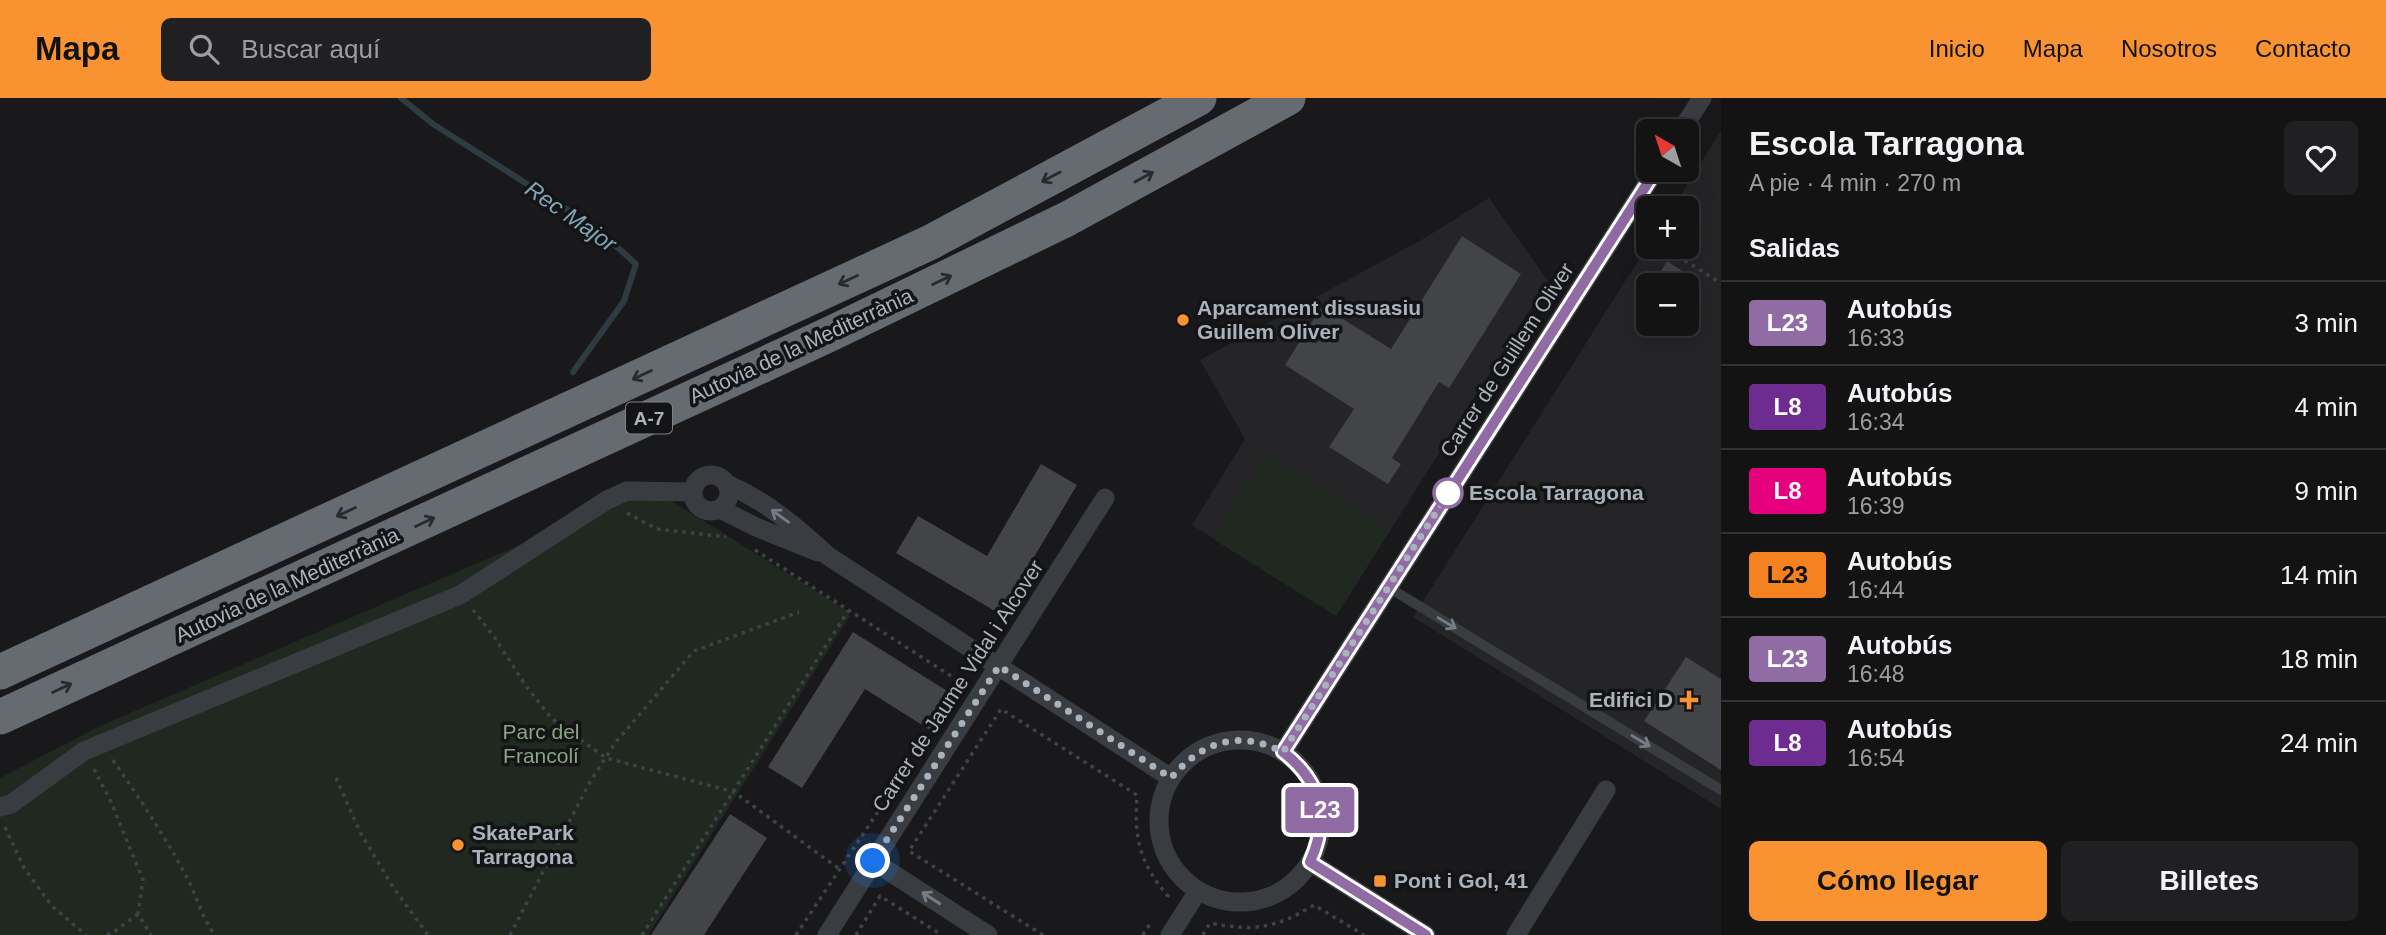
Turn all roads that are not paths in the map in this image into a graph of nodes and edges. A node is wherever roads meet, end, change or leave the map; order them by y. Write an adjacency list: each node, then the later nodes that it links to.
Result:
1 (1288, 98): 14 (highway, Autovia de la Mediterrània / A-7, one-way to 1)
2 (1702, 98): 4 (street)
3 (1189, 102): 13 (highway, Autovia de la Mediterrània / A-7, one-way to 13)
4 (1689, 119)
5 (1648, 182): 11 (street, Carrer de Guillem Oliver)
6 (727, 484): 7 (street); 9 (street); 10 (street, one-way to 6)
7 (693, 492): 9 (street); 19 (street)
8 (1105, 498): 12 (street, Carrer de Jaume Vidal i Alcover)
9 (720, 509): 10 (street)
10 (828, 556): 12 (street)
11 (1388, 587): 15 (street, Carrer de Guillem Oliver); 18 (lane, one-way to 18)
12 (999, 666): 16 (street); 20 (street, Carrer de Jaume Vidal i Alcover)
13 (0, 672)
14 (0, 717)
15 (1283, 752): 16 (street); 21 (street)
16 (1171, 778): 22 (street)
17 (1606, 790): 27 (street)
18 (1721, 790)
19 (0, 807)
20 (873, 861): 23 (street, Carrer de Jaume Vidal i Alcover); 24 (street, one-way to 20)
21 (1310, 862): 22 (street); 26 (street)
22 (1198, 891): 25 (street)
23 (827, 935)
24 (988, 935)
25 (1170, 935)
26 (1426, 935)
27 (1517, 935)

